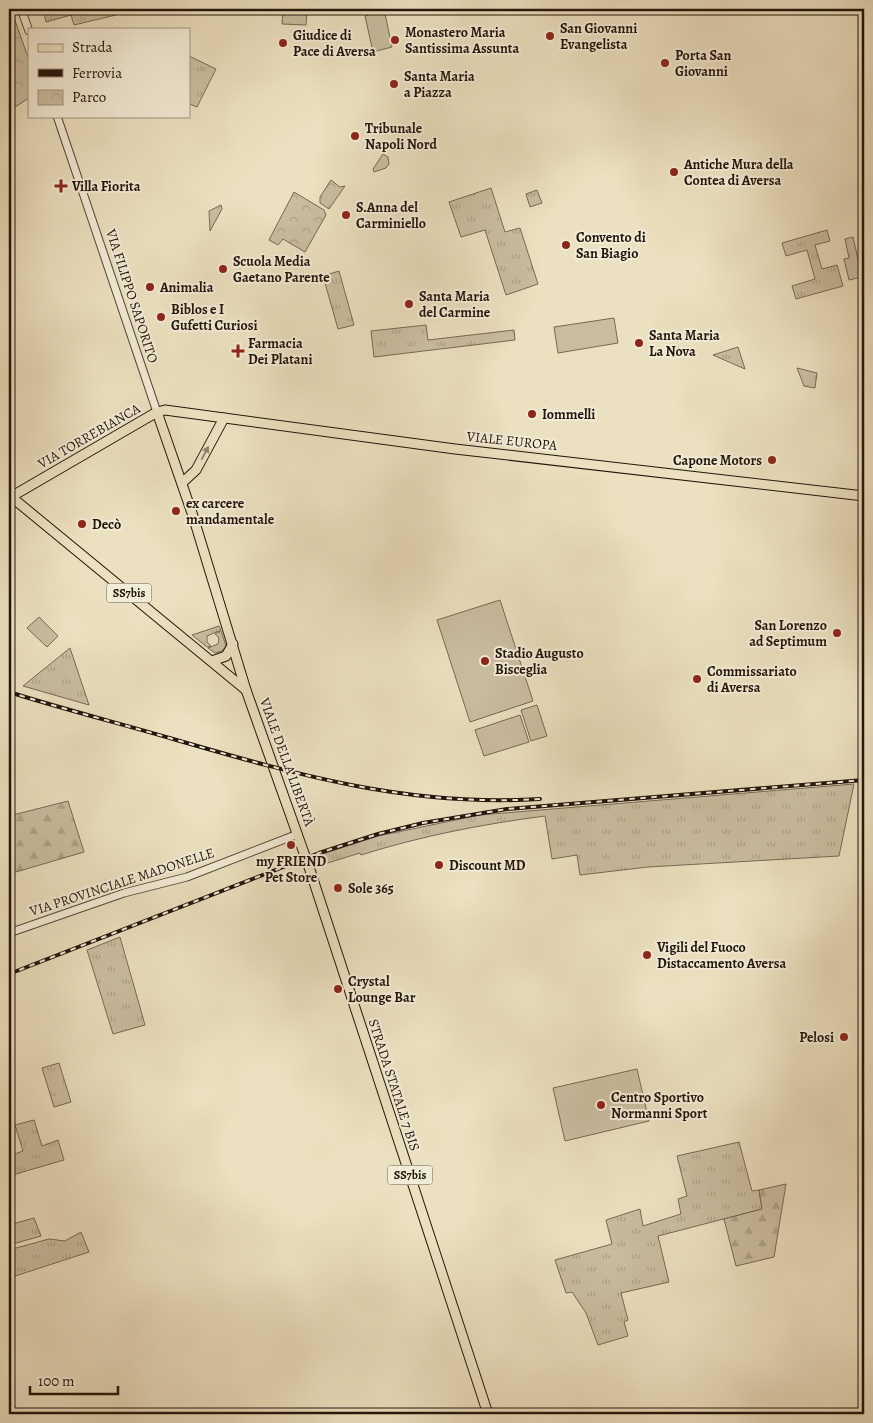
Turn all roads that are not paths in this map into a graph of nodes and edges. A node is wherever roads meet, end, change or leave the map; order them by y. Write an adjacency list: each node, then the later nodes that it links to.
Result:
1 (21, 9): 2 (street)
2 (28, 29)
3 (58, 118): 4 (street, VIA FILIPPO SAPORITO)
4 (157, 412): 5 (main road, VIALE EUROPA); 6 (main road, VIA FILIPPO SAPORITO); 8 (main road, VIA TORREBIANCA)
5 (224, 418): 6 (main road, one-way to 5); 7 (main road, VIALE EUROPA)
6 (182, 483): 9 (main road, VIA FILIPPO SAPORITO)
7 (864, 496)
8 (10, 497): 10 (main road, VIALE DELLA LIBERTÀ / SS7bis)
9 (233, 644): 10 (main road); 11 (main road, VIA FILIPPO SAPORITO)
10 (212, 661): 11 (main road, VIALE DELLA LIBERTÀ / SS7bis)
11 (246, 690): 12 (main road, VIALE DELLA LIBERTÀ / SS7bis)
12 (298, 834): 13 (street, VIA PROVINCIALE MADONELLE); 14 (main road, VIALE DELLA LIBERTÀ / SS7bis)
13 (9, 933)
14 (330, 936): 15 (main road, STRADA STATALE 7 BIS / SS7bis)
15 (488, 1414)

